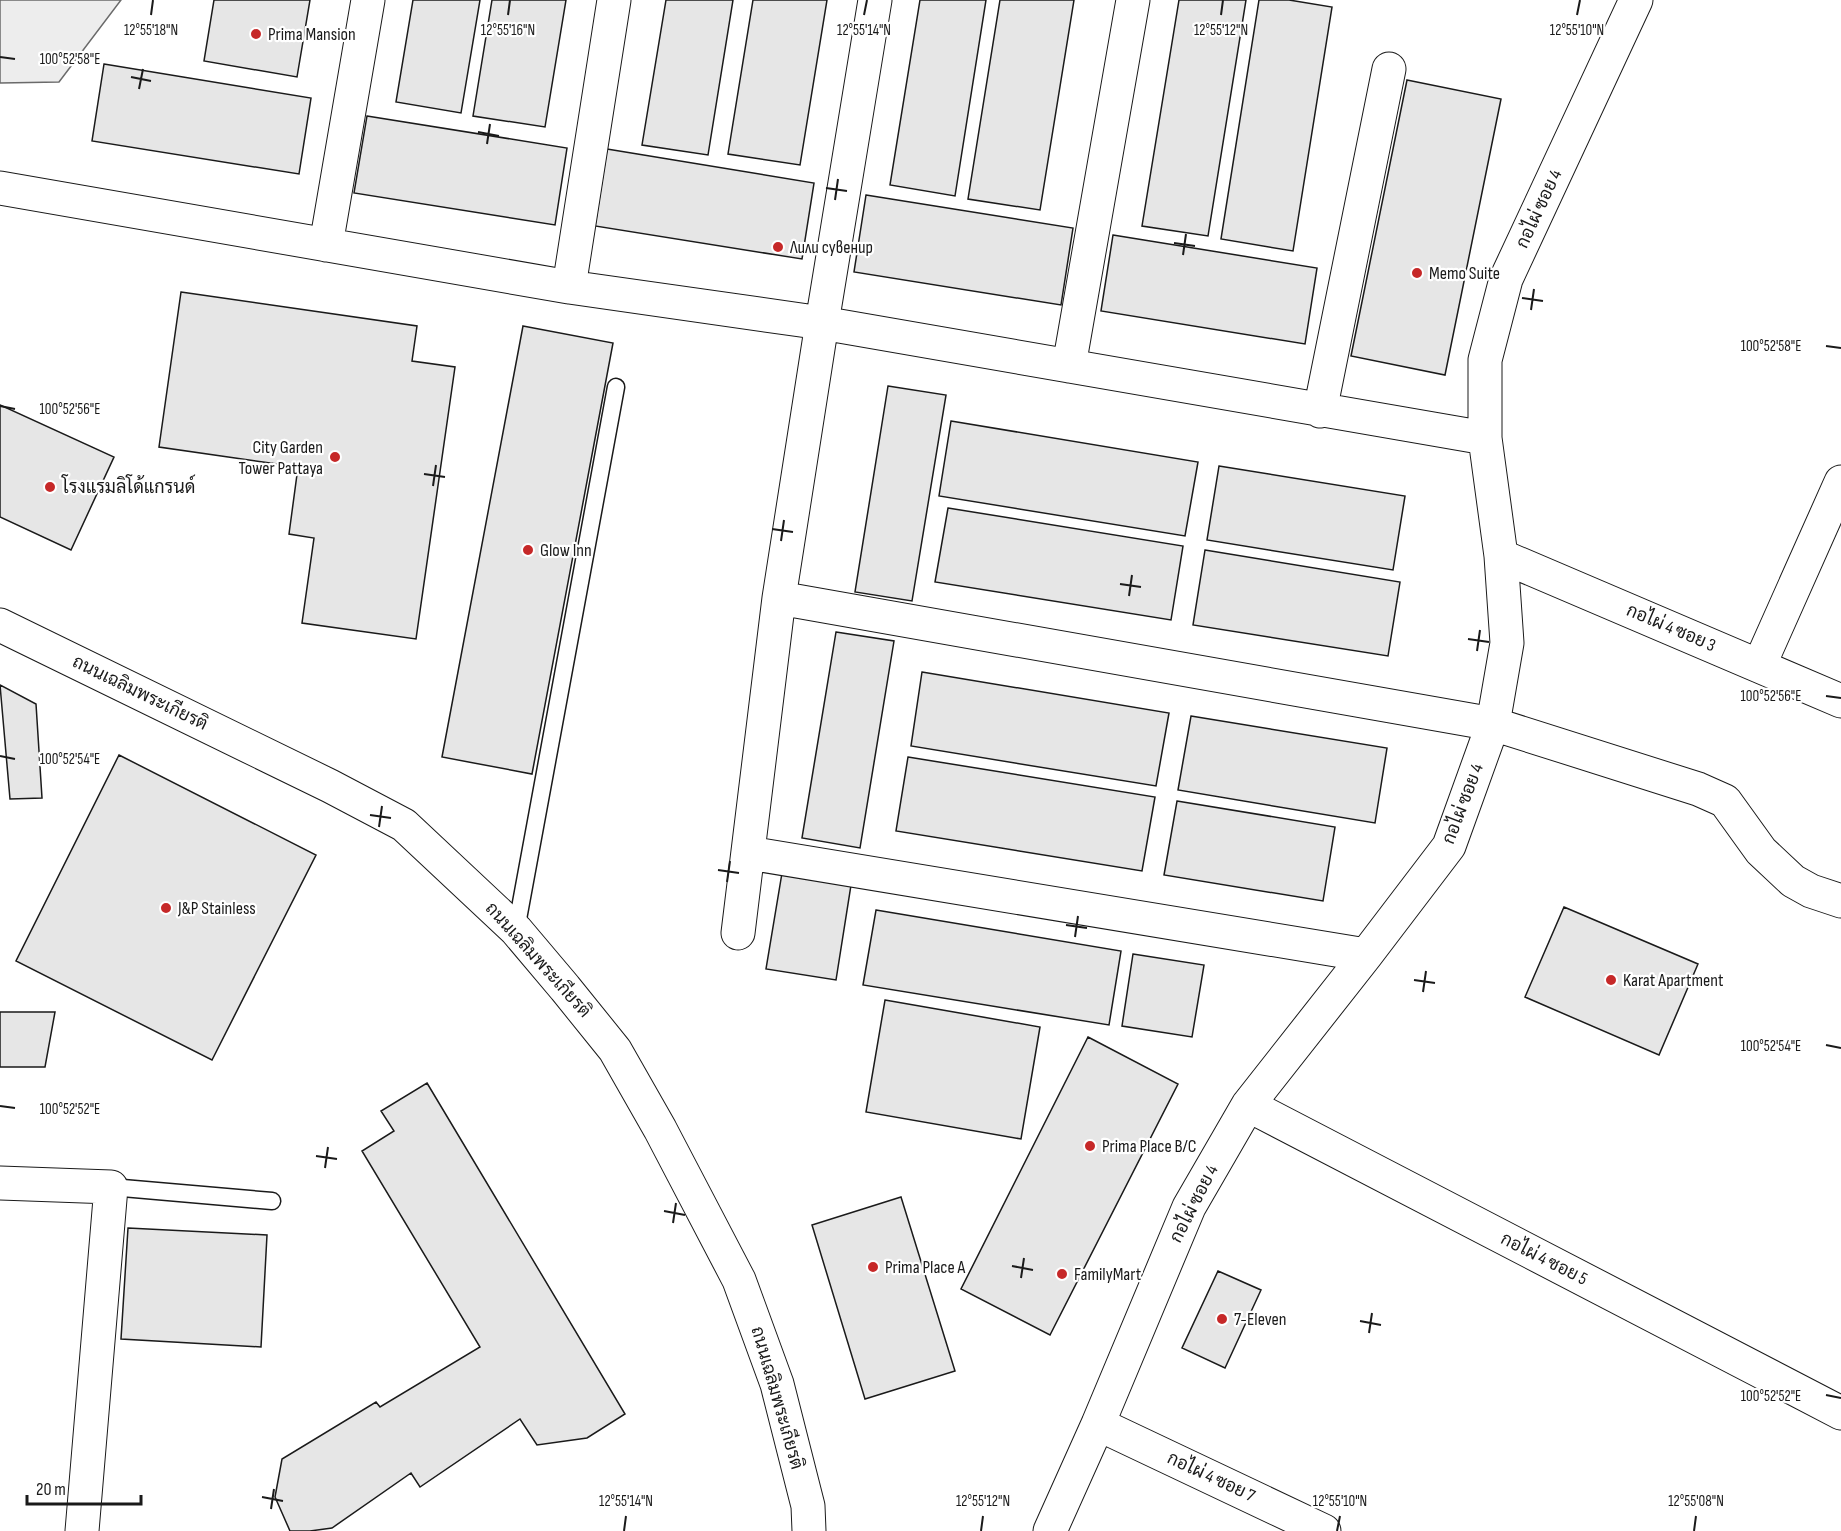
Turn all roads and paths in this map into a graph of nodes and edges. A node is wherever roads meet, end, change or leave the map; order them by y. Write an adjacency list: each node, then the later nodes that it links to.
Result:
1 (368, 0): 8 (street)
2 (614, 0): 9 (street)
3 (875, 0): 10 (street)
4 (1133, 0): 11 (street)
5 (1636, 0): 14 (street, กอไผ่ ซอย 4)
6 (1389, 69): 13 (street)
7 (0, 188): 8 (street)
8 (326, 245): 9 (street)
9 (569, 287): 10 (street)
10 (822, 323): 11 (street); 17 (street)
11 (1069, 366): 13 (street)
12 (616, 387): 24 (lane)
13 (1320, 411): 14 (street)
14 (1485, 438): 16 (street, กอไผ่ ซอย 4)
15 (1841, 482): 19 (street)
16 (1501, 556): 19 (street, กอไผ่ 4 ซอย 3); 21 (street, กอไผ่ ซอย 4)
17 (779, 598): 21 (street); 22 (street)
18 (0, 625): 24 (street, ถนนเฉลิมพระเกียรติ)
19 (1759, 666): 20 (street, กอไผ่ 4 ซอย 3)
20 (1841, 701)
21 (1493, 724): 23 (street); 26 (street, กอไผ่ ซอย 4)
22 (749, 853): 25 (street); 26 (street)
23 (1841, 901)
24 (516, 930): 34 (street, ถนนเฉลิมพระเกียรติ)
25 (738, 933)
26 (1366, 956): 27 (street, กอไผ่ ซอย 4)
27 (1248, 1105): 31 (street, กอไผ่ 4 ซอย 5); 32 (street, กอไผ่ ซอย 4)
28 (0, 1183): 29 (street)
29 (111, 1187): 30 (lane); 33 (street)
30 (272, 1201)
31 (1841, 1413)
32 (1098, 1424): 35 (street, กอไผ่ ซอย 4); 36 (street, กอไผ่ 4 ซอย 7)
33 (82, 1531)
34 (809, 1531)
35 (1050, 1531)
36 (1324, 1531)

